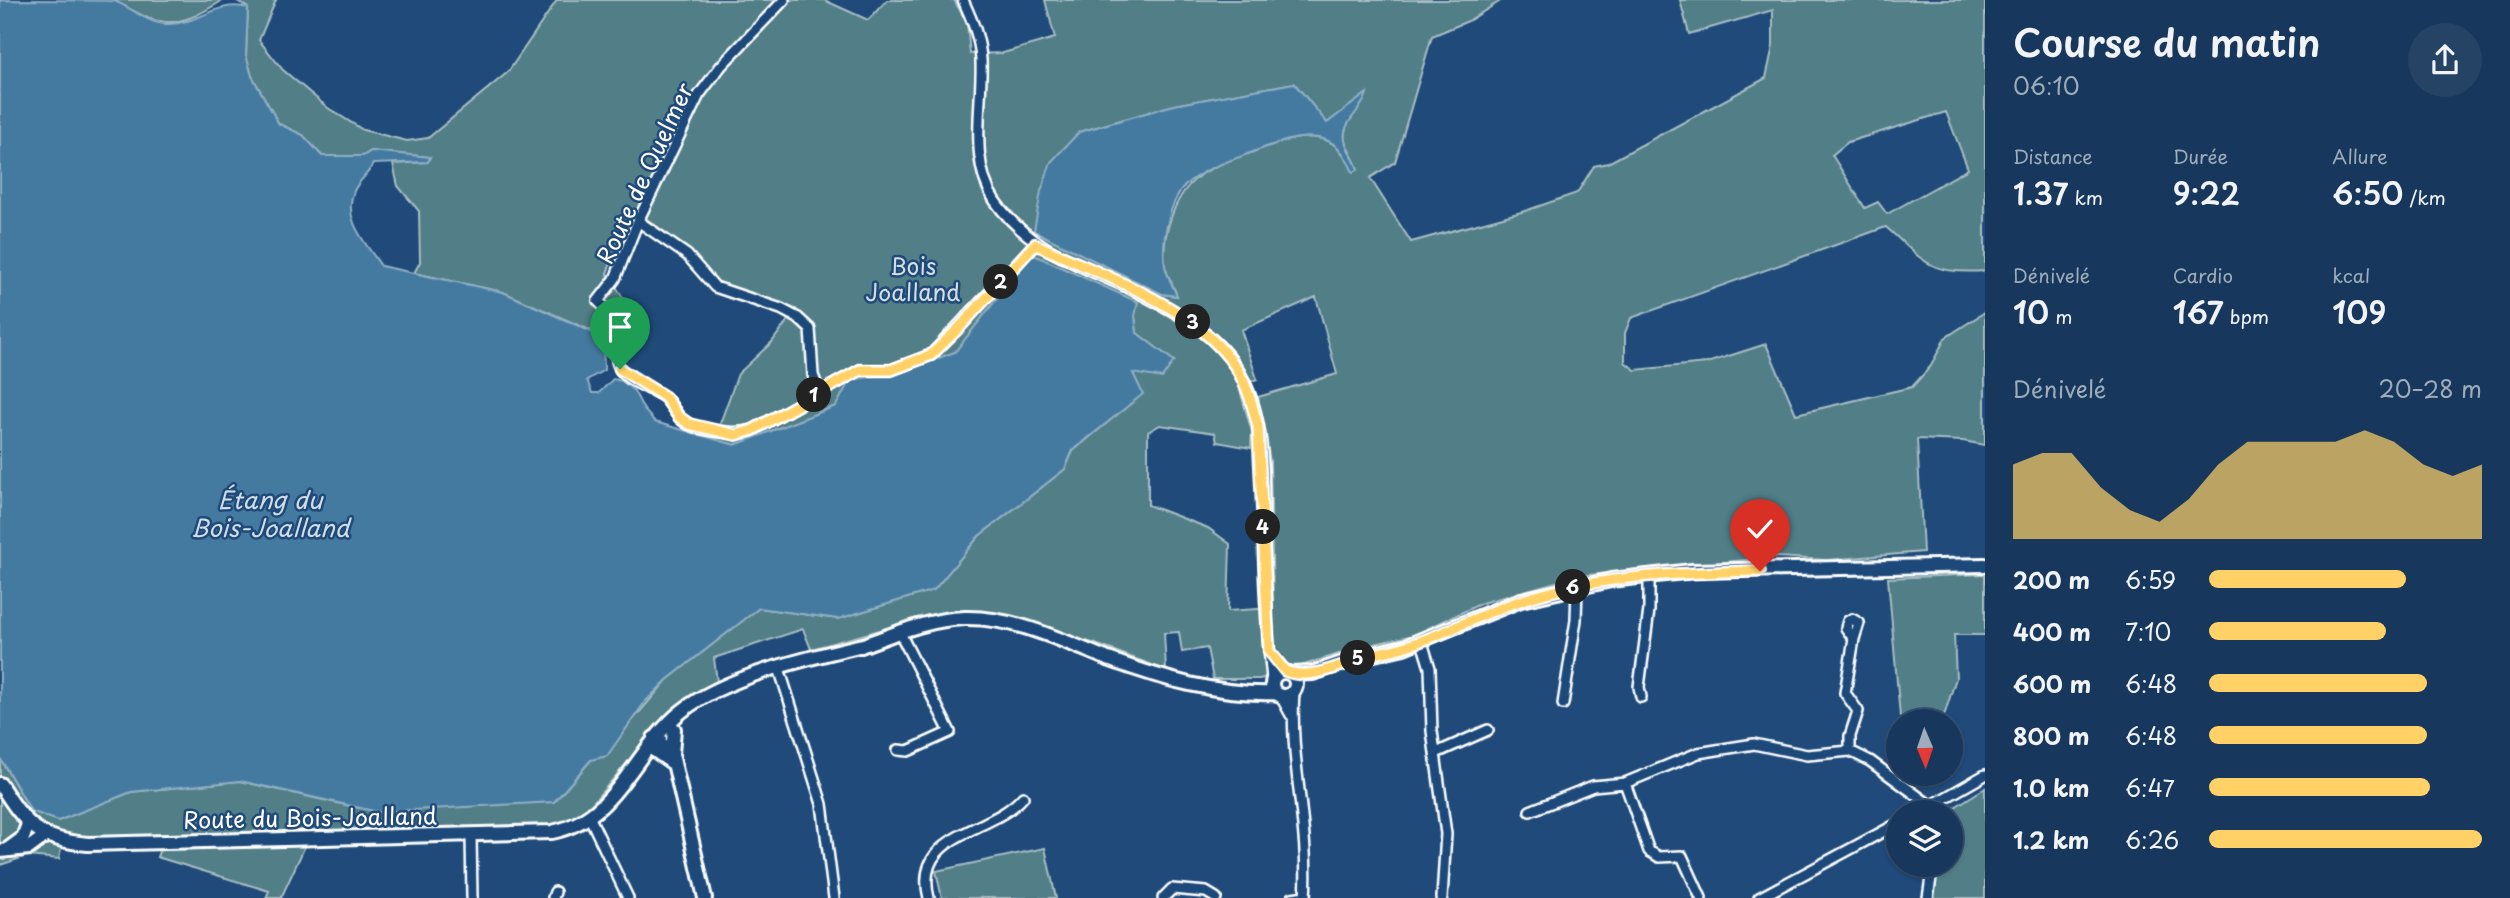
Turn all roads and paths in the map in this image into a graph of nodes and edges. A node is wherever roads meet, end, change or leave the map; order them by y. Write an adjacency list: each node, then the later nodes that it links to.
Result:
1 (784, 0): 3 (street, Route de Quelmer)
2 (962, 0): 4 (street)
3 (638, 221): 5 (street); 5 (street, Route de Quelmer)
4 (1035, 244): 5 (street); 13 (street)
5 (820, 391)
6 (1985, 565): 7 (street)
7 (1648, 575): 8 (street); 17 (street)
8 (1577, 586): 11 (street); 18 (street)
9 (901, 633): 12 (street, Route du Bois-Joalland); 16 (street, Route du Bois-Joalland); 23 (street)
10 (1854, 639): 24 (street)
11 (1422, 642): 15 (street); 25 (street)
12 (867, 644): 14 (street, Route du Bois-Joalland); 14 (street, Route du Bois-Joalland)
13 (1269, 651): 15 (street); 16 (street)
14 (780, 671): 20 (street, Route du Bois-Joalland); 45 (street)
15 (1292, 681): 16 (street); 16 (street); 19 (street)
16 (1275, 687): 19 (street)
17 (1641, 697)
18 (1563, 704)
19 (1293, 719): 41 (street)
20 (672, 725): 22 (street, Route du Bois-Joalland); 26 (street)
21 (1488, 730): 25 (street)
22 (657, 743): 26 (street); 34 (street, Route du Bois-Joalland)
23 (898, 750)
24 (1850, 751): 28 (street); 31 (street)
25 (1436, 753): 50 (street)
26 (673, 759): 44 (street)
27 (1985, 775): 32 (street)
28 (1625, 783): 33 (street); 51 (street)
29 (0, 784): 35 (street, Route du Bois-Joalland)
30 (1023, 797): 46 (street)
31 (1920, 800)
32 (1946, 800)
33 (1530, 811)
34 (590, 818): 37 (street, Route du Bois-Joalland); 43 (street)
35 (28, 824): 38 (street, Route du Bois-Joalland); 39 (street)
36 (1886, 830): 52 (street)
37 (471, 835): 38 (street, Route du Bois-Joalland); 42 (street)
38 (45, 836): 39 (street)
39 (2, 851)
40 (1931, 877): 53 (street)
41 (1305, 897): 49 (street)
42 (472, 898)
43 (628, 898)
44 (705, 898)
45 (834, 898)
46 (929, 898)
47 (1163, 898): 48 (street)
48 (1216, 898)
49 (1292, 898)
50 (1442, 898)
51 (1701, 898)
52 (1759, 898)
53 (1928, 898)

